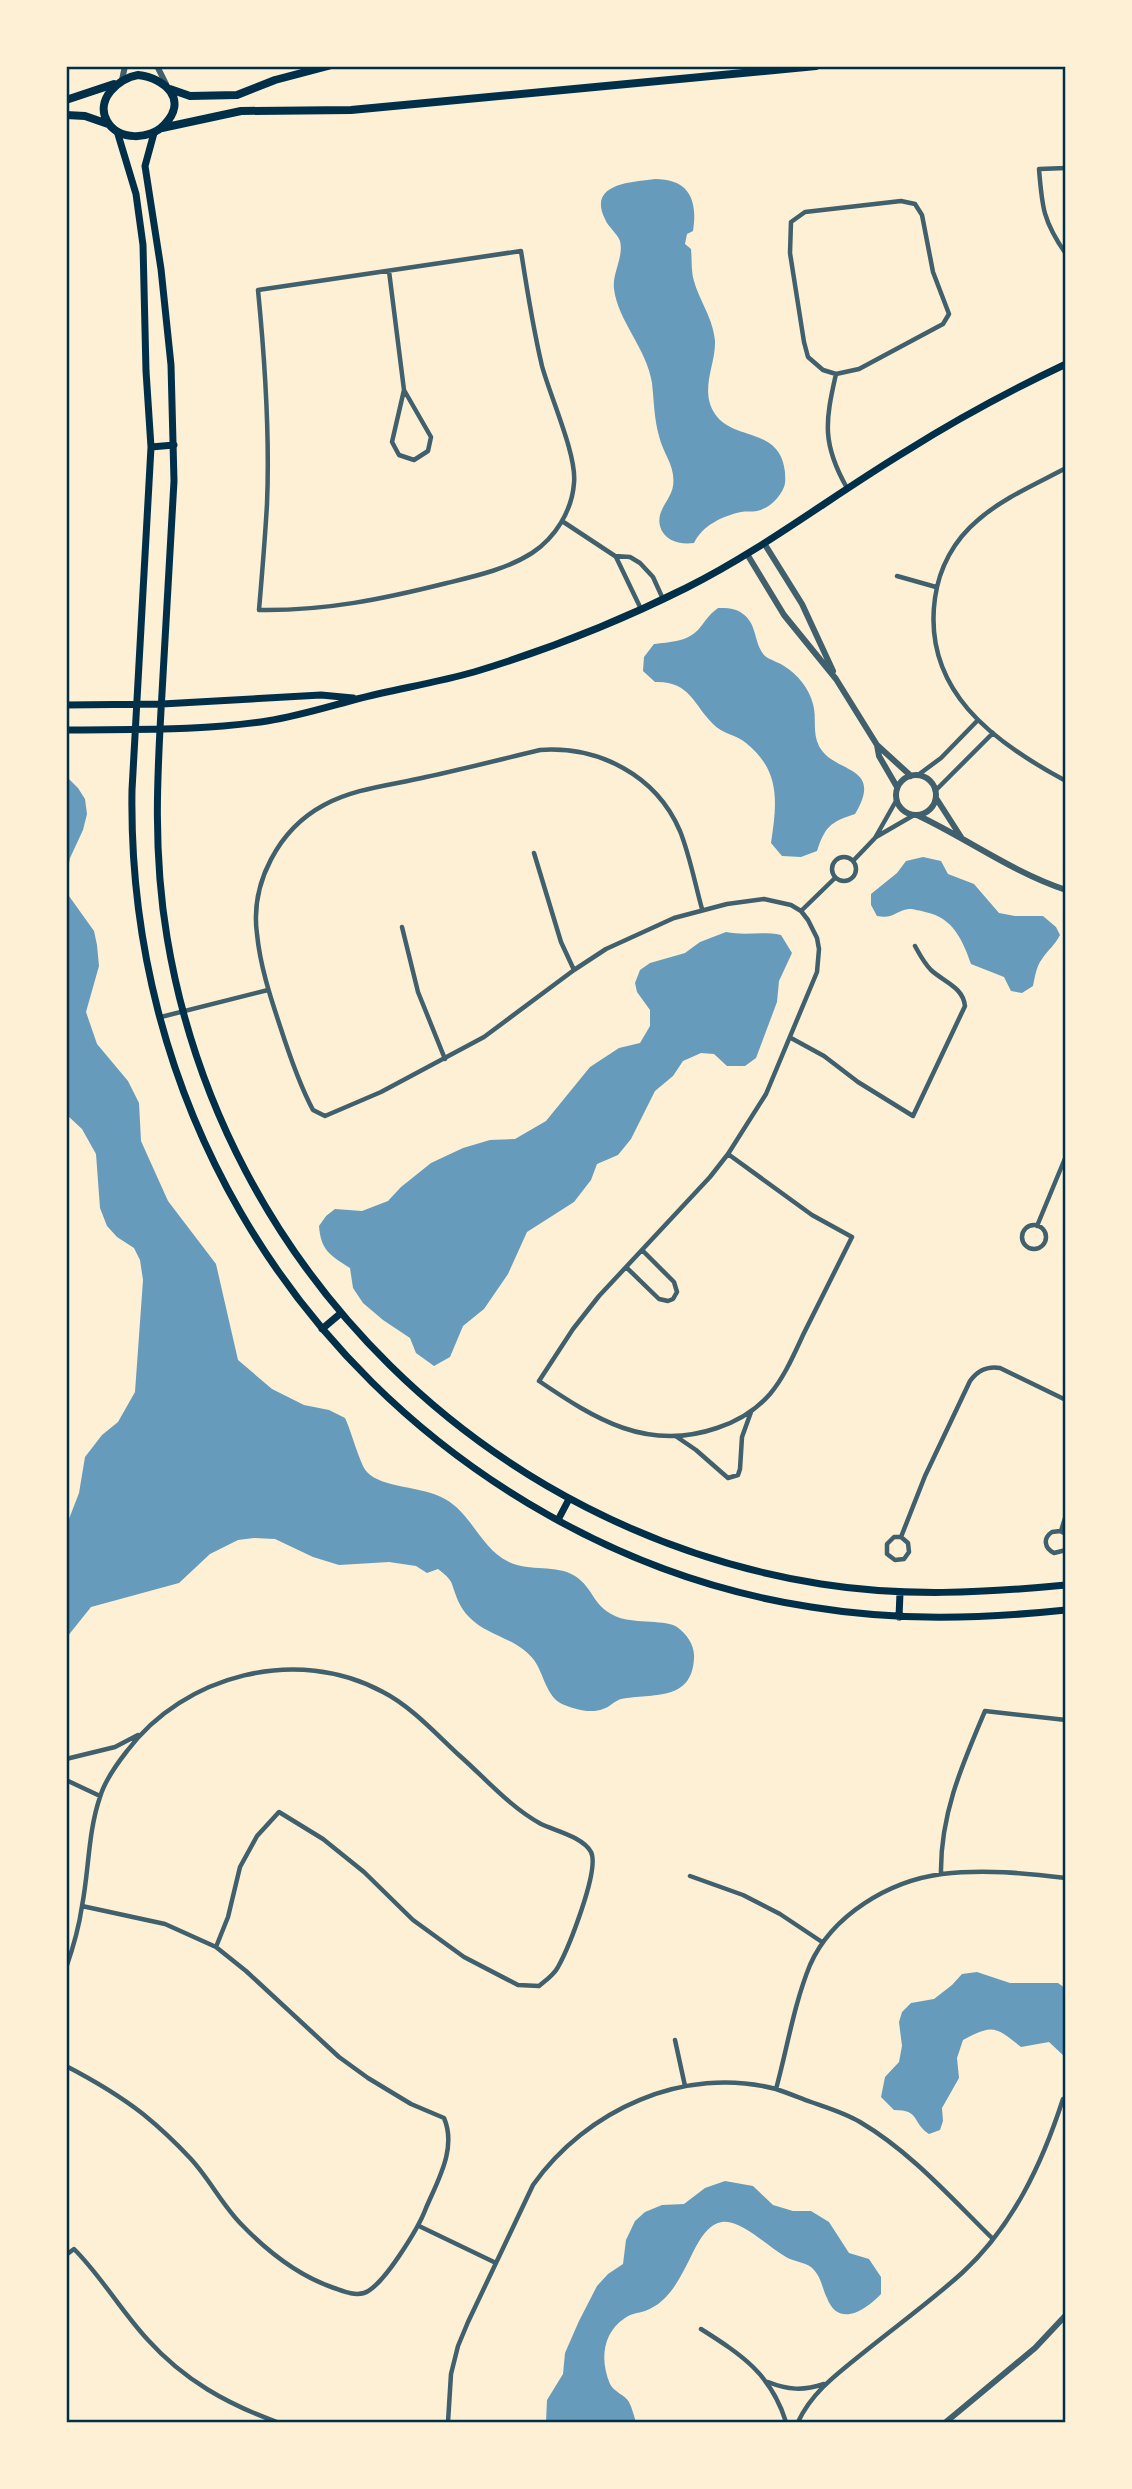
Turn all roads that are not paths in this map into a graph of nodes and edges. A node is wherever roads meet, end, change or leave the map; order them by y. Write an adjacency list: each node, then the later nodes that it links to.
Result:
1 (125, 66): 5 (street)
2 (157, 66): 6 (street)
3 (328, 66): 6 (main road)
4 (816, 66): 10 (main road)
5 (119, 82): 6 (main road); 7 (main road); 9 (main road)
6 (168, 87): 10 (main road)
7 (66, 100)
8 (66, 115): 9 (main road)
9 (108, 124): 11 (main road)
10 (158, 130): 11 (main road); 18 (main road)
11 (117, 131): 19 (main road)
12 (1066, 168): 13 (street)
13 (1066, 254)
14 (389, 271): 17 (street); 22 (street); 22 (street)
15 (1066, 364): 21 (main road)
16 (836, 374): 16 (street); 21 (street)
17 (404, 390): 17 (street)
18 (174, 445): 19 (main road); 32 (main road)
19 (151, 447): 34 (main road)
20 (1066, 468): 27 (street)
21 (847, 489): 23 (main road)
22 (562, 521): 25 (street)
23 (764, 543): 24 (main road); 30 (street)
24 (747, 554): 28 (main road); 30 (street)
25 (615, 556): 28 (street); 29 (street)
26 (897, 576): 27 (street)
27 (937, 587): 35 (street)
28 (663, 598): 29 (main road)
29 (641, 609): 31 (main road)
30 (836, 680): 40 (street)
31 (358, 699): 32 (main road); 37 (main road)
32 (162, 704): 34 (main road); 37 (main road)
33 (66, 705): 34 (main road)
34 (138, 705): 36 (main road)
35 (978, 720): 39 (street); 41 (street)
36 (136, 729): 37 (main road); 38 (main road); 60 (main road)
37 (160, 729): 59 (main road)
38 (66, 730)
39 (993, 733): 42 (street); 44 (street)
40 (877, 745): 41 (street); 43 (street)
41 (915, 775): 43 (street); 44 (street)
42 (1066, 781)
43 (897, 787): 45 (street)
44 (935, 795): 46 (street); 48 (street)
45 (896, 801): 46 (street); 47 (street)
46 (916, 815): 47 (street); 48 (street)
47 (875, 838): 50 (street)
48 (962, 839): 52 (street)
49 (534, 853): 57 (street)
50 (853, 861): 51 (street); 51 (street)
51 (835, 878): 54 (street)
52 (1066, 890)
53 (702, 909): 54 (street); 57 (street); 58 (street)
54 (801, 911): 61 (street)
55 (402, 927): 62 (street)
56 (915, 946): 61 (street)
57 (574, 970): 62 (street)
58 (268, 990): 59 (street); 62 (street)
59 (183, 1012): 60 (street); 68 (main road)
60 (159, 1018): 69 (main road)
61 (791, 1038): 63 (street)
62 (445, 1059)
63 (728, 1154): 66 (street); 71 (street)
64 (1066, 1156): 65 (street)
65 (1037, 1226): 65 (street)
66 (642, 1250): 67 (street); 67 (street)
67 (625, 1266): 72 (street)
68 (341, 1313): 69 (main road); 73 (main road)
69 (322, 1329): 75 (main road)
70 (1066, 1400): 77 (street)
71 (752, 1412): 72 (street); 72 (street)
72 (677, 1437)
73 (569, 1499): 75 (main road); 80 (main road)
74 (1066, 1515): 76 (street)
75 (558, 1520): 82 (main road)
76 (1063, 1533): 78 (street)
77 (901, 1537): 77 (street)
78 (1066, 1550)
79 (1066, 1585): 80 (main road)
80 (900, 1593): 82 (main road)
81 (1066, 1610): 82 (main road)
82 (899, 1616)
83 (1066, 1720): 88 (street)
84 (140, 1734): 85 (street); 87 (street); 93 (street)
85 (66, 1759)
86 (66, 1780): 87 (street)
87 (100, 1796): 91 (street)
88 (941, 1874): 90 (street); 92 (street)
89 (690, 1876): 92 (street)
90 (1066, 1878)
91 (82, 1906): 93 (street); 94 (street)
92 (822, 1942): 98 (street)
93 (216, 1947): 100 (street)
94 (66, 1968)
95 (675, 2040): 97 (street)
96 (66, 2066): 100 (street)
97 (685, 2086): 98 (street); 103 (street)
98 (776, 2090): 101 (street)
99 (1063, 2099): 101 (street)
100 (419, 2226): 103 (street)
101 (993, 2239): 107 (street)
102 (66, 2255): 108 (street)
103 (496, 2263): 109 (street)
104 (1066, 2315): 112 (street)
105 (701, 2329): 106 (street)
106 (768, 2382): 107 (street); 110 (street)
107 (824, 2384): 111 (street)
108 (277, 2423)
109 (448, 2423)
110 (786, 2423)
111 (797, 2423)
112 (946, 2423)

